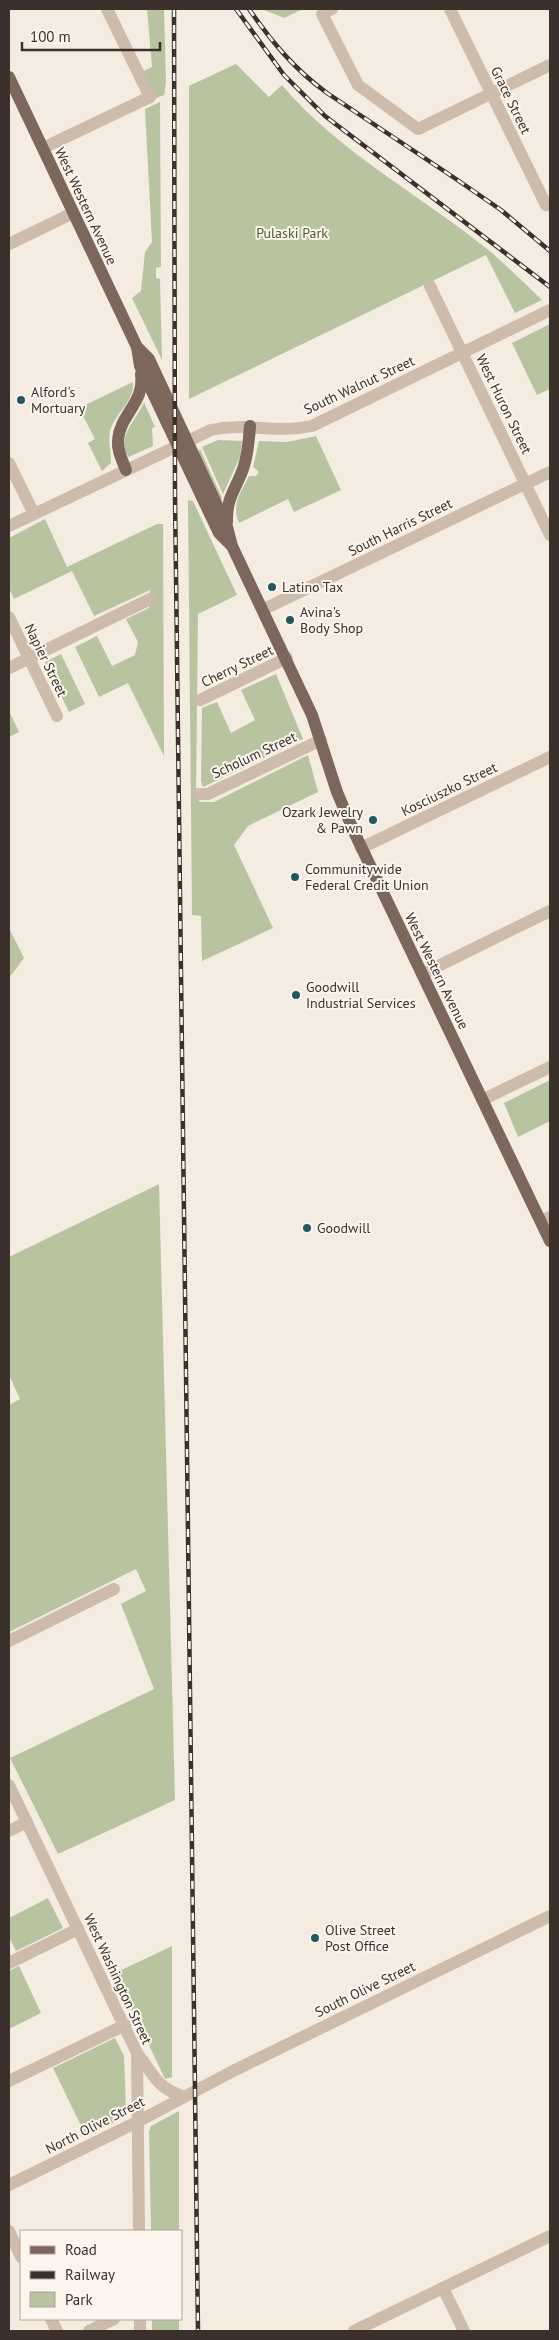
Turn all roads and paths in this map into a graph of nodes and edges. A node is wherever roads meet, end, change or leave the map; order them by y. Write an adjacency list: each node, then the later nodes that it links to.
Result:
1 (107, 9): 7 (street)
2 (450, 9): 6 (street, Grace Street)
3 (327, 11): 6 (street)
4 (550, 65): 6 (street)
5 (9, 77): 7 (main road, West Western Avenue)
6 (492, 94): 8 (street, Grace Street)
7 (43, 148): 9 (main road, West Western Avenue)
8 (546, 205)
9 (73, 213): 10 (street); 13 (main road, West Western Avenue)
10 (9, 244)
11 (430, 286): 14 (street, West Huron Street)
12 (550, 310): 14 (street, South Walnut Street)
13 (137, 347): 15 (main road, West Western Avenue); 17 (main road, West Western Avenue)
14 (462, 353): 16 (street, South Walnut Street); 21 (street, West Huron Street)
15 (140, 366): 17 (main road, West Western Avenue); 19 (main road)
16 (250, 426): 17 (street, South Walnut Street); 24 (main road)
17 (182, 443): 19 (street, South Walnut Street); 24 (main road, West Western Avenue); 26 (main road, West Western Avenue)
18 (9, 463): 22 (street)
19 (126, 470): 22 (street, South Walnut Street)
20 (550, 472): 21 (street, South Harris Street)
21 (526, 483): 25 (street, West Huron Street); 28 (street, South Harris Street)
22 (34, 514): 23 (street, South Walnut Street)
23 (9, 526)
24 (228, 527): 26 (main road, West Western Avenue)
25 (550, 535)
26 (232, 546): 28 (main road, West Western Avenue)
27 (150, 600): 30 (street)
28 (264, 610): 31 (main road, West Western Avenue)
29 (9, 617): 30 (street, Napier Street)
30 (28, 658): 32 (street); 34 (street, Napier Street)
31 (287, 658): 33 (street, Cherry Street); 35 (main road, West Western Avenue)
32 (9, 668)
33 (200, 700)
34 (56, 716)
35 (321, 740): 37 (street, Scholum Street); 38 (main road, West Western Avenue)
36 (550, 757): 38 (street, Kosciuszko Street)
37 (199, 794)
38 (362, 848): 40 (main road, West Western Avenue)
39 (550, 911): 40 (street)
40 (422, 974): 42 (main road, West Western Avenue)
41 (550, 1066): 42 (street)
42 (482, 1100): 43 (main road, West Western Avenue)
43 (546, 1219): 44 (main road, West Western Avenue)
44 (550, 1241)
45 (114, 1589): 46 (street)
46 (9, 1641)
47 (9, 1784): 48 (street, West Washington Street)
48 (27, 1822): 49 (street); 51 (street, West Washington Street)
49 (9, 1831)
50 (550, 1916): 56 (street, South Olive Street)
51 (78, 1929): 52 (street); 53 (street, West Washington Street)
52 (9, 1963)
53 (124, 2025): 54 (street, West Washington Street); 55 (street)
54 (137, 2053): 56 (street); 57 (street, West Washington Street)
55 (9, 2081)
56 (189, 2093): 57 (street, North Olive Street)
57 (139, 2121): 58 (street, North Olive Street); 59 (street, West Washington Street)
58 (9, 2185)
59 (140, 2230)
60 (9, 2231): 62 (street)
61 (549, 2238): 63 (street)
62 (20, 2255)
63 (443, 2288): 66 (street); 67 (street)
64 (112, 2320): 65 (street)
65 (89, 2331)
66 (354, 2331)
67 (464, 2331)

